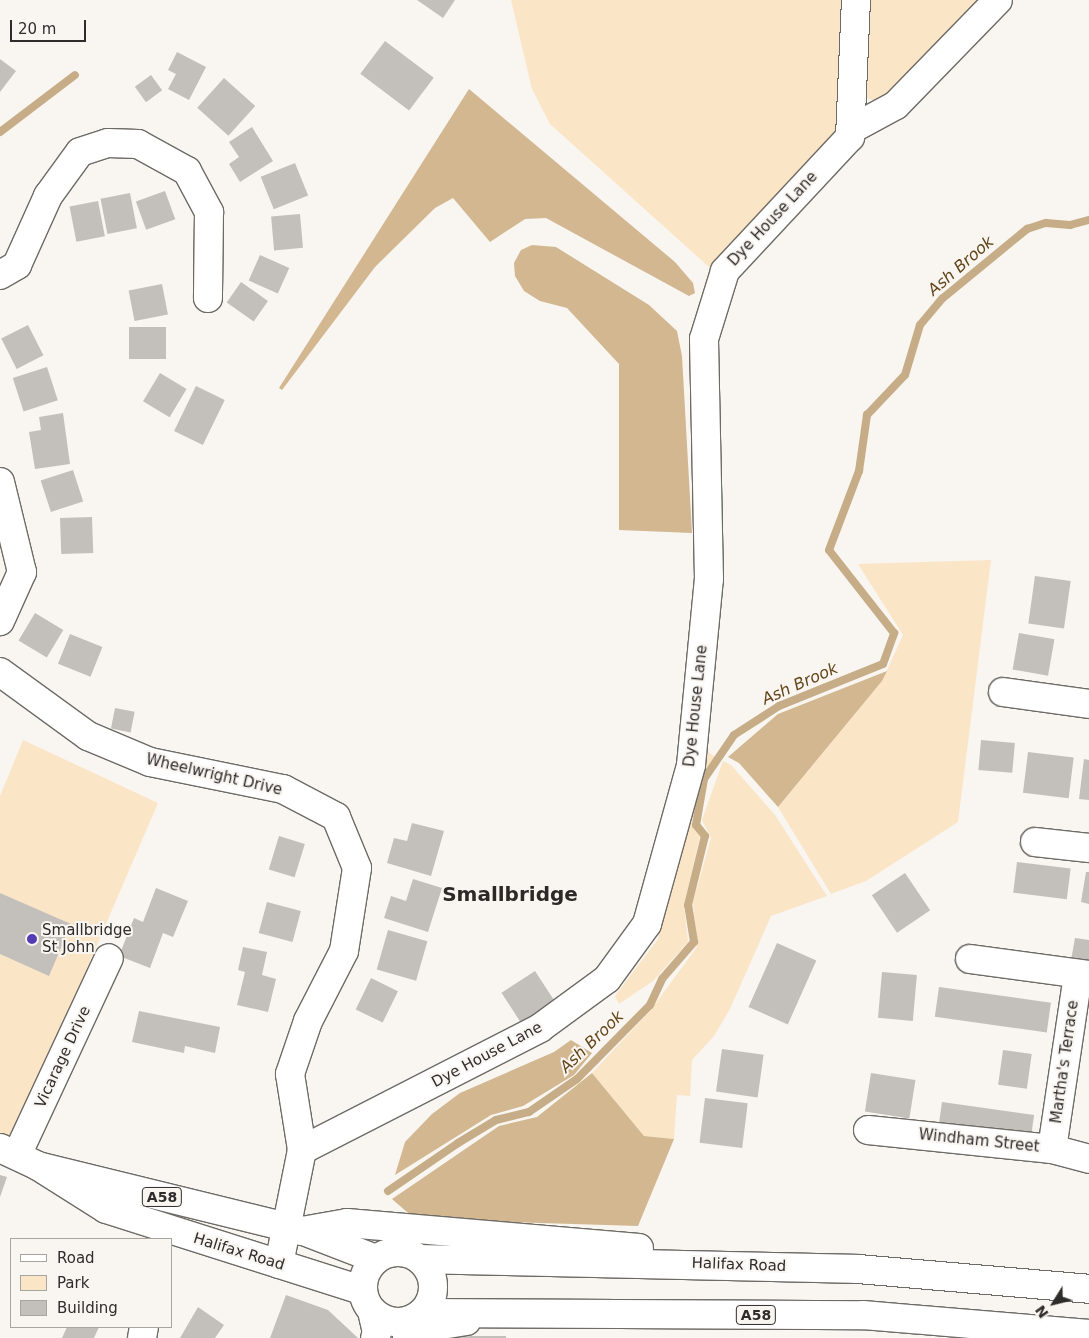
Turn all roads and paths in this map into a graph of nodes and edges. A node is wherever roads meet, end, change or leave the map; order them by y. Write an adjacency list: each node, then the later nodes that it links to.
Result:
1 (856, 0): 3 (main road)
2 (998, 0): 3 (main road)
3 (850, 130): 18 (main road, Dye House Lane)
4 (0, 275): 5 (main road)
5 (208, 298)
6 (0, 482): 7 (main road)
7 (0, 621)
8 (0, 672): 18 (main road, Wheelwright Drive)
9 (1003, 692): 10 (main road)
10 (1089, 704)
11 (1035, 842): 12 (main road)
12 (1089, 848)
13 (109, 958): 19 (main road, Vicarage Drive)
14 (970, 959): 15 (main road)
15 (1083, 975): 17 (main road, Martha's Terrace)
16 (868, 1130): 17 (main road, Windham Street)
17 (1052, 1149): 20 (main road, Windham Street)
18 (302, 1150): 21 (main road)
19 (18, 1157): 21 (main road, Halifax Road / A58); 22 (main road, Halifax Road / A58)
20 (1089, 1158)
21 (294, 1229): 23 (main road, Halifax Road / A58); 25 (main road); 26 (main road, Halifax Road / A58)
22 (157, 1233): 25 (main road, Halifax Road / A58)
23 (376, 1259): 24 (main road); 28 (main road)
24 (420, 1259): 26 (main road, A58); 29 (main road)
25 (279, 1264): 28 (main road, Halifax Road / A58)
26 (688, 1265): 27 (main road, Halifax Road / A58)
27 (1089, 1289)
28 (367, 1301): 29 (main road); 31 (main road)
29 (408, 1328): 30 (main road, A58)
30 (1089, 1334)
31 (375, 1338)

